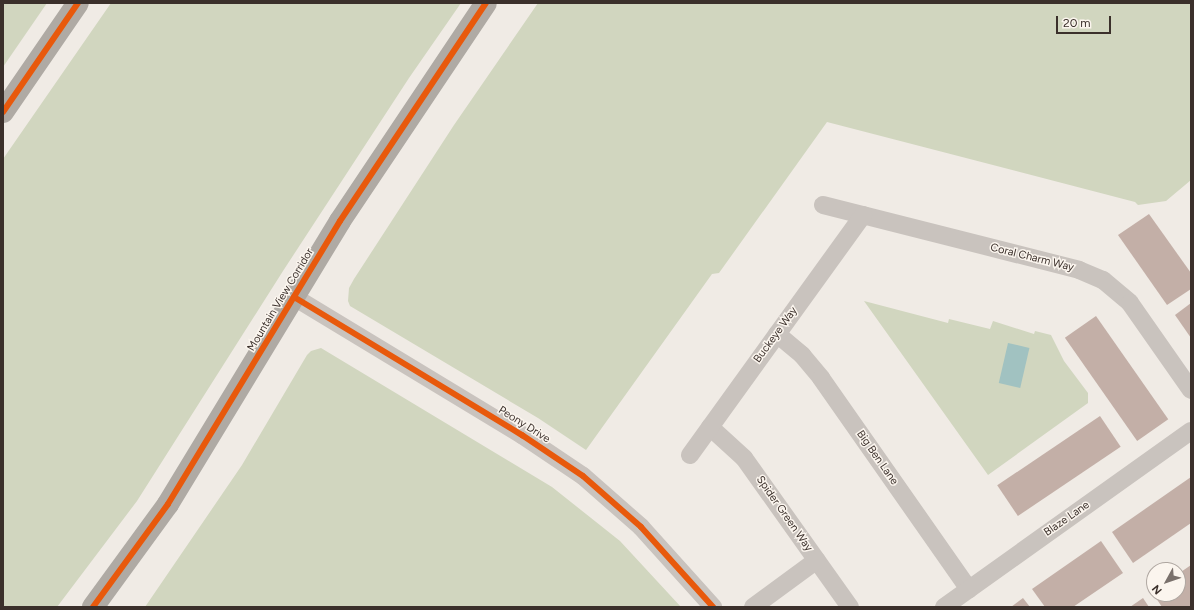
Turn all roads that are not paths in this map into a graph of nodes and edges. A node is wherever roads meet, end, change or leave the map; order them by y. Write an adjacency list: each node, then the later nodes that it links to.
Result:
1 (78, 3): 3 (highway)
2 (486, 3): 6 (highway, Mountain View Corridor)
3 (3, 112)
4 (823, 205): 5 (street, Coral Charm Way)
5 (863, 215): 7 (street, Buckeye Way); 8 (street, Coral Charm Way)
6 (294, 297): 14 (highway, Mountain View Corridor); 15 (street, Peony Drive)
7 (777, 334): 9 (street, Buckeye Way); 13 (street, Big Ben Lane)
8 (1191, 390)
9 (710, 427): 11 (street, Buckeye Way); 12 (street, Spider Green Way)
10 (1191, 431): 13 (street, Blaze Lane)
11 (690, 455)
12 (817, 560): 16 (street); 17 (street, Spider Green Way)
13 (969, 589): 18 (street, Blaze Lane)
14 (93, 607)
15 (713, 607)
16 (753, 607)
17 (850, 607)
18 (944, 607)

